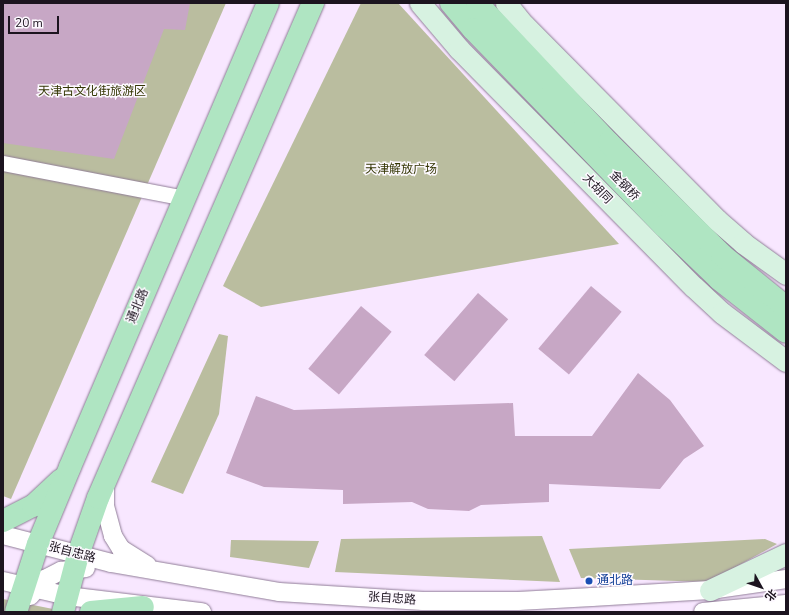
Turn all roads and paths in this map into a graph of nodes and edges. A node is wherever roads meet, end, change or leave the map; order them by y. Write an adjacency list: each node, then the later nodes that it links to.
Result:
1 (268, 3): 8 (main road, 通北路)
2 (313, 3): 14 (main road)
3 (420, 3): 12 (main road, 大胡同)
4 (451, 3): 6 (main road)
5 (506, 3): 9 (main road)
6 (478, 15): 10 (main road, 金钢桥); 11 (main road, 金钢桥)
7 (3, 163): 8 (street)
8 (185, 198): 13 (main road, 通北路)
9 (786, 274)
10 (786, 307)
11 (786, 332)
12 (786, 361)
13 (70, 467): 15 (main road); 17 (main road, 通北路)
14 (105, 482): 19 (main road); 20 (street)
15 (3, 522)
16 (3, 535): 17 (street, 张自忠路)
17 (38, 544): 19 (street, 张自忠路); 22 (main road, 通北路)
18 (786, 554): 23 (main road)
19 (76, 562): 20 (street); 22 (street); 24 (main road)
20 (159, 572): 23 (street, 张自忠路)
21 (786, 579): 23 (street, 张自忠路)
22 (20, 585): 24 (street); 27 (main road, 通北路); 28 (street)
23 (710, 590)
24 (65, 604): 26 (street)
25 (786, 604): 31 (street)
26 (143, 607): 29 (main road); 30 (street)
27 (16, 612)
28 (20, 612)
29 (90, 612)
30 (202, 612)
31 (703, 612)

